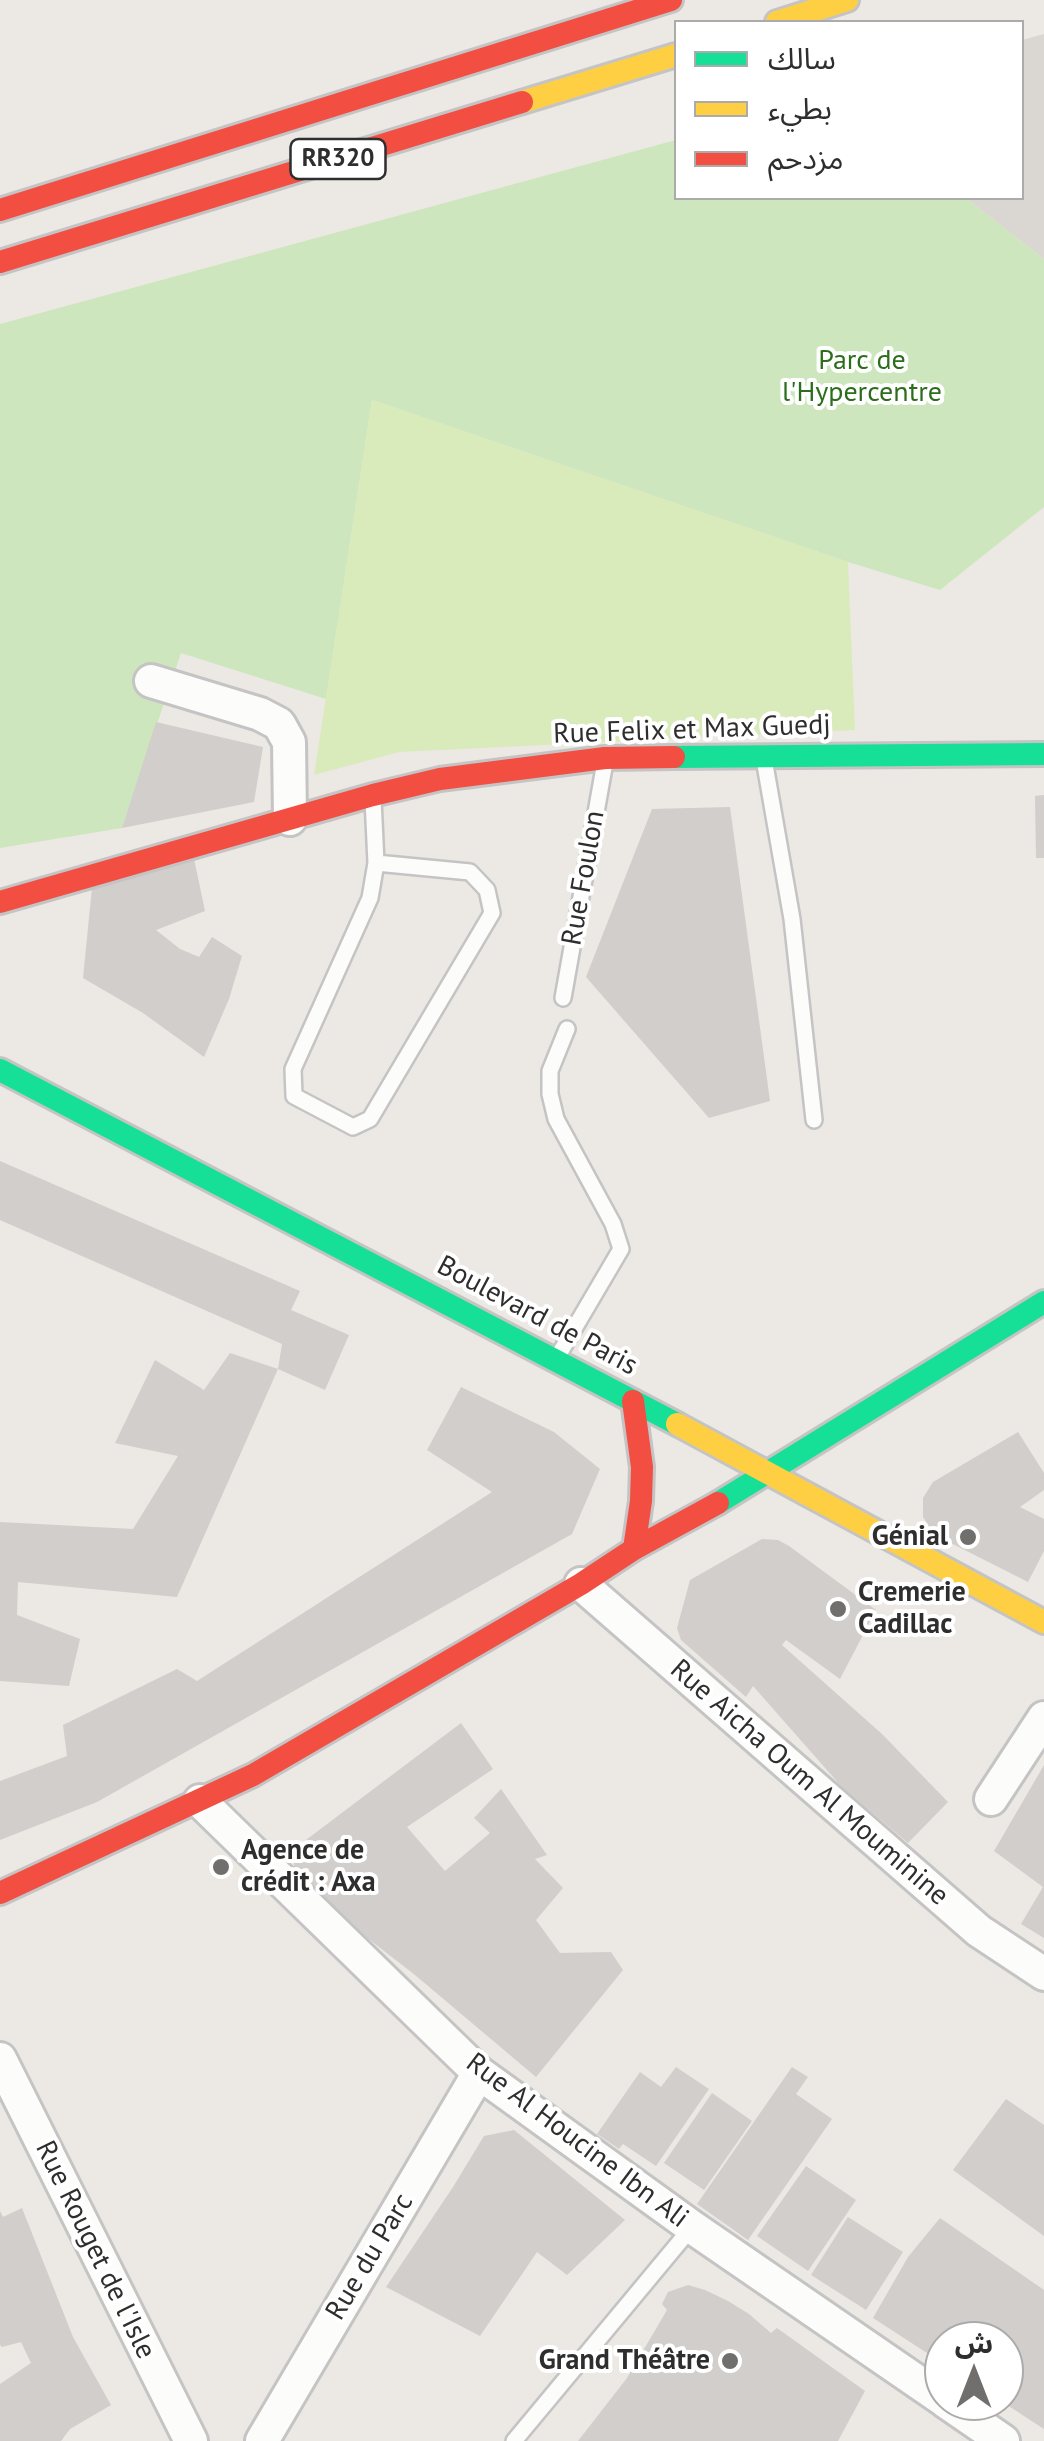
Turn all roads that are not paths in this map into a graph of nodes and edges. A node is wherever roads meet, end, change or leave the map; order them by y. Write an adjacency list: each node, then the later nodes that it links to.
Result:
1 (670, 0): 5 (main road, RR320)
2 (847, 0): 3 (main road)
3 (783, 20)
4 (674, 56): 6 (main road, RR320)
5 (0, 210)
6 (0, 262)
7 (150, 681): 12 (street)
8 (1044, 754): 9 (main road, Rue Felix et Max Guedj)
9 (763, 756): 10 (main road, Rue Felix et Max Guedj); 18 (lane)
10 (606, 758): 11 (main road, Rue Felix et Max Guedj); 15 (lane, Rue Foulon)
11 (372, 795): 12 (main road, Rue Felix et Max Guedj); 13 (lane)
12 (290, 819): 14 (main road, Rue Felix et Max Guedj)
13 (376, 863): 13 (lane)
14 (0, 902)
15 (563, 998)
16 (568, 1029): 20 (lane)
17 (0, 1070): 20 (main road, Boulevard de Paris)
18 (814, 1120)
19 (1044, 1302): 22 (main road)
20 (556, 1359): 21 (main road, Boulevard de Paris)
21 (632, 1400): 22 (main road, Boulevard de Paris); 23 (main road)
22 (769, 1473): 23 (main road); 25 (main road, Boulevard de Paris)
23 (634, 1549): 24 (main road)
24 (581, 1584): 28 (main road); 30 (street, Rue Aicha Oum Al Mouminine)
25 (1044, 1622)
26 (1044, 1718): 27 (street)
27 (991, 1799)
28 (200, 1801): 29 (main road); 32 (street, Rue Al Houcine Ibn Ali)
29 (0, 1894)
30 (1044, 1974)
31 (0, 2058): 36 (street, Rue Rouget de l'Isle)
32 (479, 2073): 33 (street, Rue Al Houcine Ibn Ali); 37 (street, Rue du Parc)
33 (692, 2227): 34 (street, Rue Al Houcine Ibn Ali); 38 (lane)
34 (924, 2387)
35 (974, 2421): 39 (street, Rue Al Houcine Ibn Ali)
36 (191, 2441)
37 (262, 2441)
38 (514, 2441)
39 (1003, 2441)

